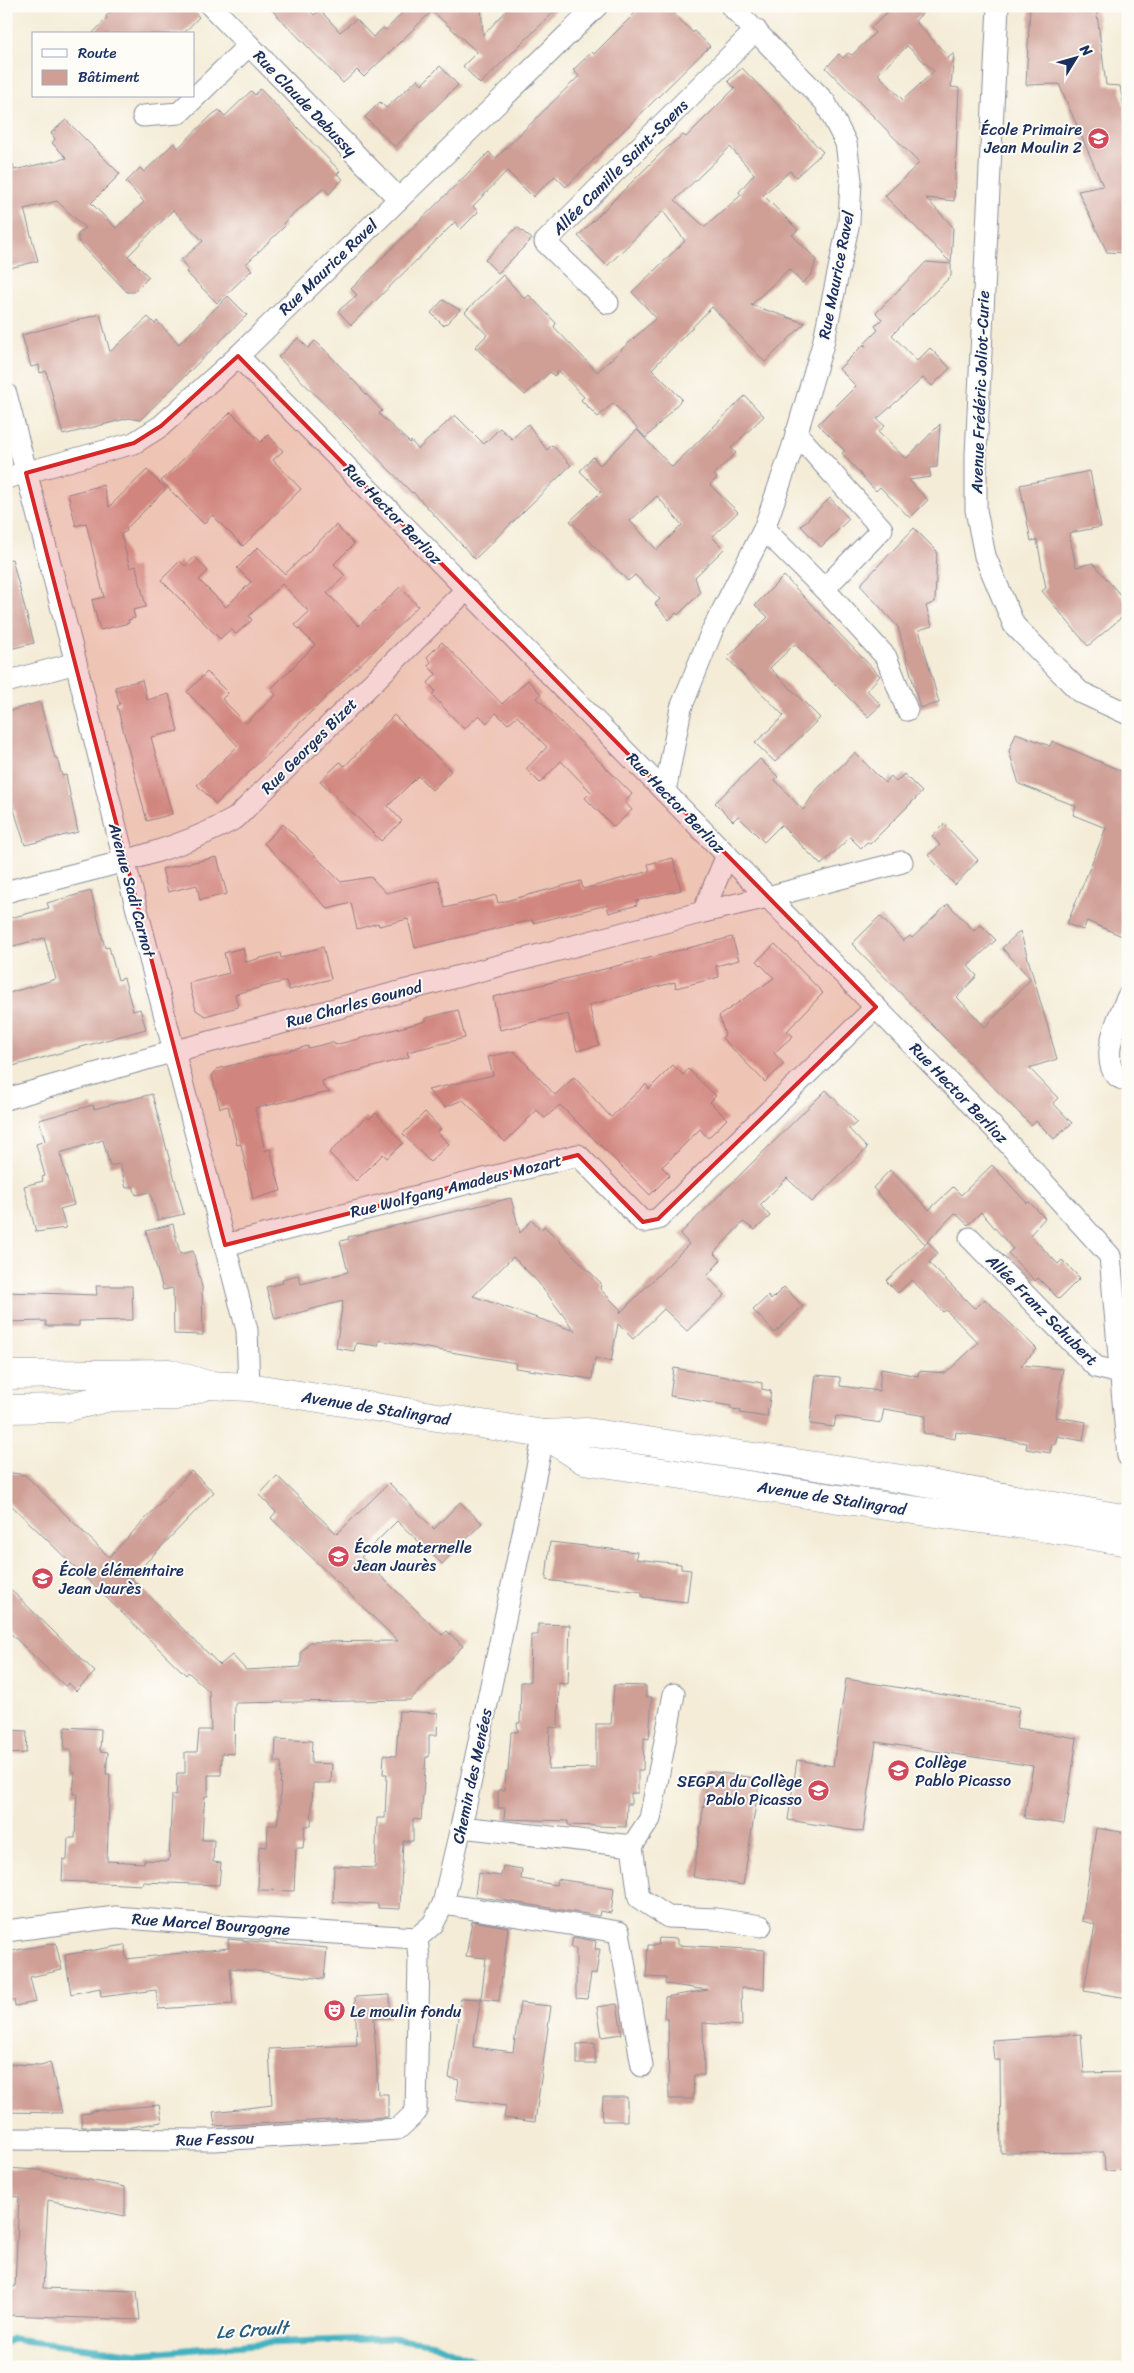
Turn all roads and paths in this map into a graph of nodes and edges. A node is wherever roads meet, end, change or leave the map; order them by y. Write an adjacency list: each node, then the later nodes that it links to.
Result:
1 (211, 6): 6 (street, Rue Claude Debussy)
2 (597, 6): 10 (street, Rue Maurice Ravel)
3 (731, 6): 5 (street, Rue Maurice Ravel)
4 (998, 6): 22 (street, Avenue Frédéric Joliot-Curie)
5 (756, 30): 11 (street, Allée Camille Saint-Saens); 14 (street, Rue Maurice Ravel)
6 (249, 45): 7 (street); 10 (street, Rue Claude Debussy)
7 (195, 97)
8 (194, 98): 9 (street)
9 (143, 116)
10 (399, 199): 12 (street, Rue Maurice Ravel)
11 (608, 303)
12 (238, 356): 15 (street, Rue Maurice Ravel); 17 (street, Rue Hector Berlioz)
13 (6, 394): 15 (street, Avenue Sadi Carnot)
14 (796, 433): 16 (street, Rue Maurice Ravel); 18 (street)
15 (16, 476): 19 (street, Avenue Sadi Carnot)
16 (764, 529): 18 (street); 23 (street, Rue Maurice Ravel)
17 (467, 589): 23 (street, Rue Hector Berlioz); 25 (street, Rue Georges Bizet)
18 (824, 589): 21 (street)
19 (76, 663): 20 (street); 25 (street, Avenue Sadi Carnot)
20 (6, 682)
21 (907, 710)
22 (1128, 714)
23 (665, 792): 24 (street, Rue Hector Berlioz)
24 (727, 855): 28 (street, Rue Hector Berlioz); 29 (street)
25 (124, 860): 27 (street, Rue Georges Bizet); 32 (street, Avenue Sadi Carnot)
26 (902, 862): 28 (street, Rue Charles Gounod)
27 (6, 892)
28 (768, 897): 29 (street, Rue Charles Gounod); 31 (street, Rue Hector Berlioz)
29 (703, 912): 32 (street, Rue Charles Gounod)
30 (1128, 996): 33 (street)
31 (876, 1007): 36 (street, Rue Wolfgang Amadeus Mozart); 37 (street, Rue Hector Berlioz)
32 (175, 1051): 34 (street, Rue Charles Gounod); 36 (street, Avenue Sadi Carnot)
33 (1128, 1081)
34 (6, 1099)
35 (970, 1238): 38 (street, Allée Franz Schubert)
36 (225, 1245): 41 (street, Avenue Sadi Carnot)
37 (1119, 1255): 38 (street)
38 (1120, 1373): 44 (street)
39 (6, 1376): 40 (main road, Avenue de Stalingrad)
40 (208, 1385): 41 (main road, Avenue de Stalingrad); 42 (main road, Avenue de Stalingrad)
41 (250, 1388): 43 (main road, Avenue de Stalingrad)
42 (6, 1409)
43 (544, 1434): 45 (main road, Avenue de Stalingrad); 46 (main road, Avenue de Stalingrad); 48 (street, Chemin des Menées)
44 (1128, 1456)
45 (1128, 1519)
46 (1128, 1542)
47 (674, 1694): 49 (street)
48 (461, 1827): 49 (street); 50 (street, Chemin des Menées)
49 (632, 1846): 51 (street)
50 (443, 1904): 53 (street, Chemin des Menées); 54 (street)
51 (761, 1926)
52 (6, 1931): 53 (street, Rue Marcel Bourgogne)
53 (417, 1938): 55 (street, Rue Fessou)
54 (642, 2066)
55 (6, 2139)

